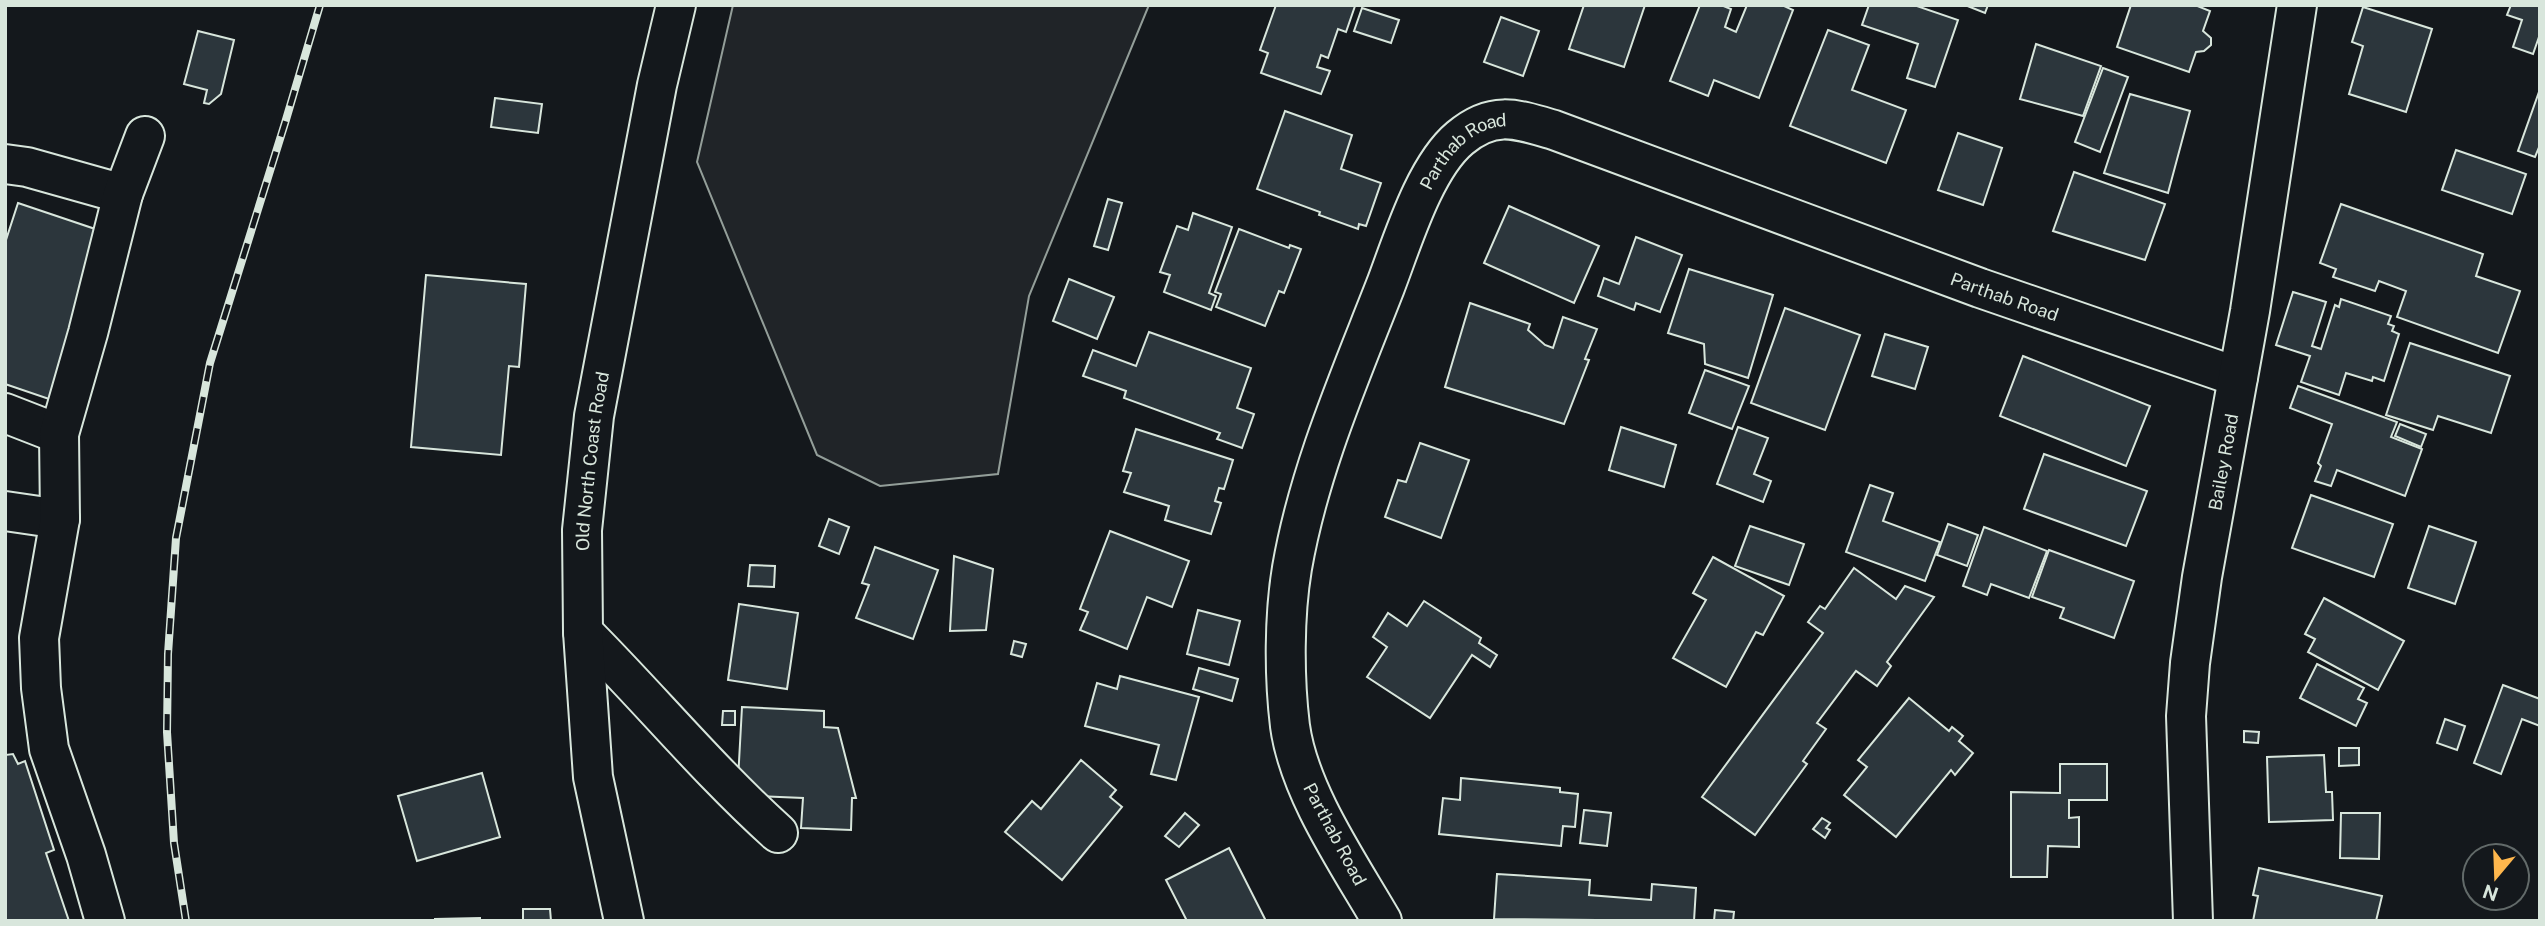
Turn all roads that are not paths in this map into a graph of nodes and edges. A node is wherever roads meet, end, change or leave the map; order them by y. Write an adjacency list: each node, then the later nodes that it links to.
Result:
1 (676, 5): 11 (street, Old North Coast Road)
2 (2288, 8): 6 (street, Bailey Road)
3 (145, 136): 5 (street)
4 (5, 164): 5 (street)
5 (122, 194): 8 (street)
6 (2238, 377): 15 (street, Parthab Road); 16 (street, Bailey Road)
7 (5, 413): 8 (street)
8 (59, 433): 10 (street)
9 (5, 511): 10 (street)
10 (60, 520): 13 (street)
11 (583, 632): 12 (street); 14 (street, Old North Coast Road)
12 (778, 833)
13 (105, 921)
14 (624, 921)
15 (1382, 921)
16 (2193, 921)

